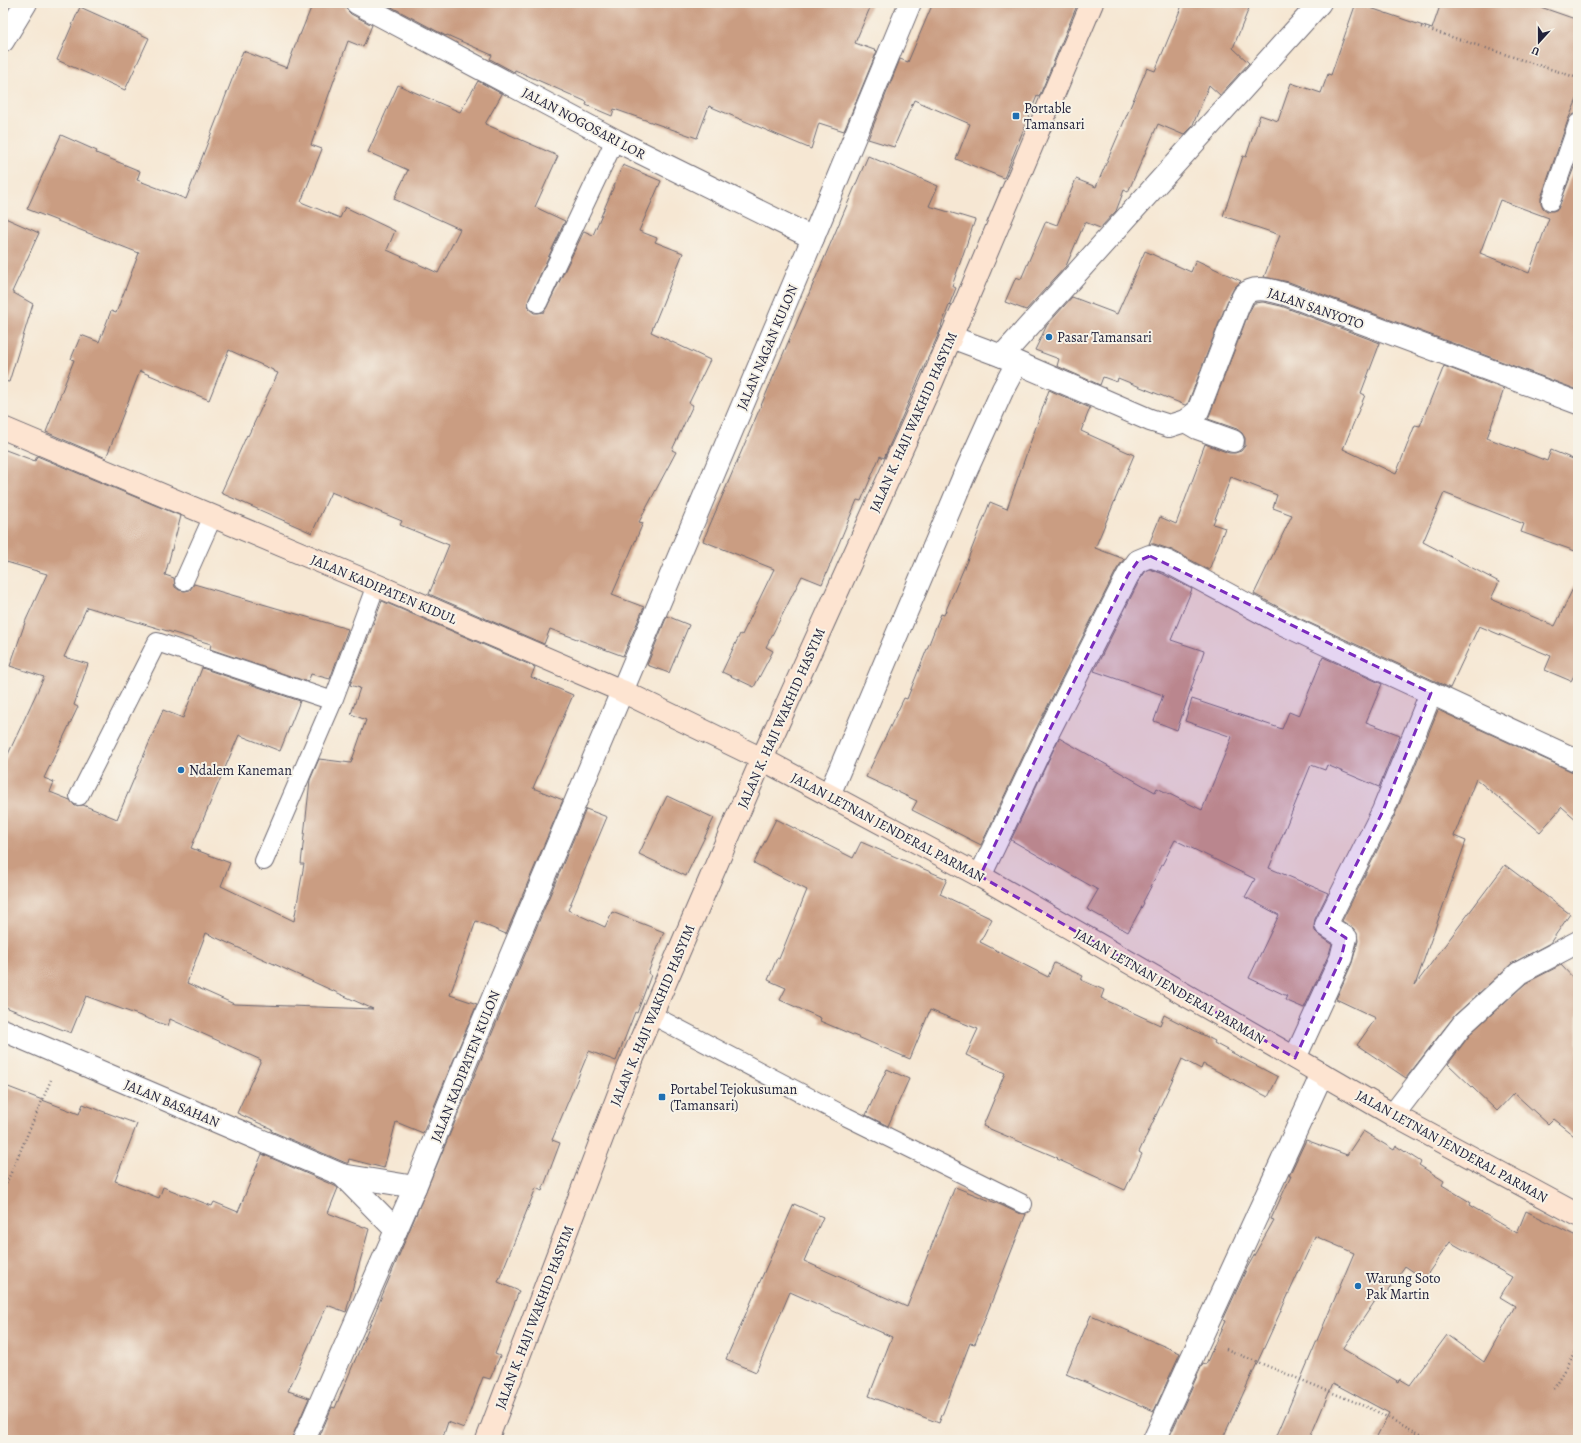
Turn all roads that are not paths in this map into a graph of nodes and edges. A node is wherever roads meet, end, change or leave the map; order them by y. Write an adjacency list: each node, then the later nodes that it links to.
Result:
1 (26, 3): 6 (street)
2 (357, 3): 8 (street, JALAN NOGOSARI LOR)
3 (910, 3): 10 (street, JALAN NAGAN KULON)
4 (1092, 3): 12 (street, JALAN K. HAJI WAKHID HASYIM)
5 (1320, 3): 13 (street)
6 (3, 41)
7 (1578, 123): 9 (lane)
8 (615, 140): 10 (street, JALAN NOGOSARI LOR); 11 (lane)
9 (1551, 201)
10 (813, 238): 21 (street, JALAN NAGAN KULON)
11 (538, 303)
12 (951, 337): 13 (street); 24 (street, JALAN K. HAJI WAKHID HASYIM)
13 (1010, 359): 15 (street); 26 (street)
14 (1578, 403): 15 (street, JALAN SANYOTO)
15 (1185, 421): 17 (street)
16 (3, 428): 18 (street, JALAN KADIPATEN KIDUL)
17 (1233, 441)
18 (213, 516): 19 (lane); 20 (street, JALAN KADIPATEN KIDUL)
19 (184, 581)
20 (376, 585): 21 (street, JALAN KADIPATEN KIDUL); 23 (lane)
21 (622, 691): 24 (street, JALAN KADIPATEN KIDUL); 37 (street, JALAN KADIPATEN KULON)
22 (1431, 693): 25 (street); 29 (street); 33 (street)
23 (333, 701): 27 (lane); 28 (lane)
24 (762, 759): 26 (street, JALAN LETNAN JENDERAL PARMAN); 31 (street, JALAN K. HAJI WAKHID HASYIM)
25 (1578, 760)
26 (829, 795): 29 (street, JALAN LETNAN JENDERAL PARMAN)
27 (79, 796)
28 (264, 861)
29 (980, 876): 33 (street, JALAN LETNAN JENDERAL PARMAN)
30 (1578, 942): 35 (street)
31 (652, 1015): 38 (lane); 42 (street, JALAN K. HAJI WAKHID HASYIM)
32 (3, 1030): 36 (street, JALAN BASAHAN)
33 (1295, 1058): 34 (street, JALAN LETNAN JENDERAL PARMAN)
34 (1322, 1074): 35 (street, JALAN LETNAN JENDERAL PARMAN); 43 (street)
35 (1394, 1115): 39 (street, JALAN LETNAN JENDERAL PARMAN)
36 (342, 1175): 37 (street, JALAN BASAHAN); 40 (street, JALAN BASAHAN)
37 (415, 1187): 40 (street, JALAN KADIPATEN KULON)
38 (1023, 1204)
39 (1578, 1215)
40 (396, 1230): 41 (street, JALAN KADIPATEN KULON)
41 (304, 1440)
42 (487, 1440)
43 (1154, 1440)

